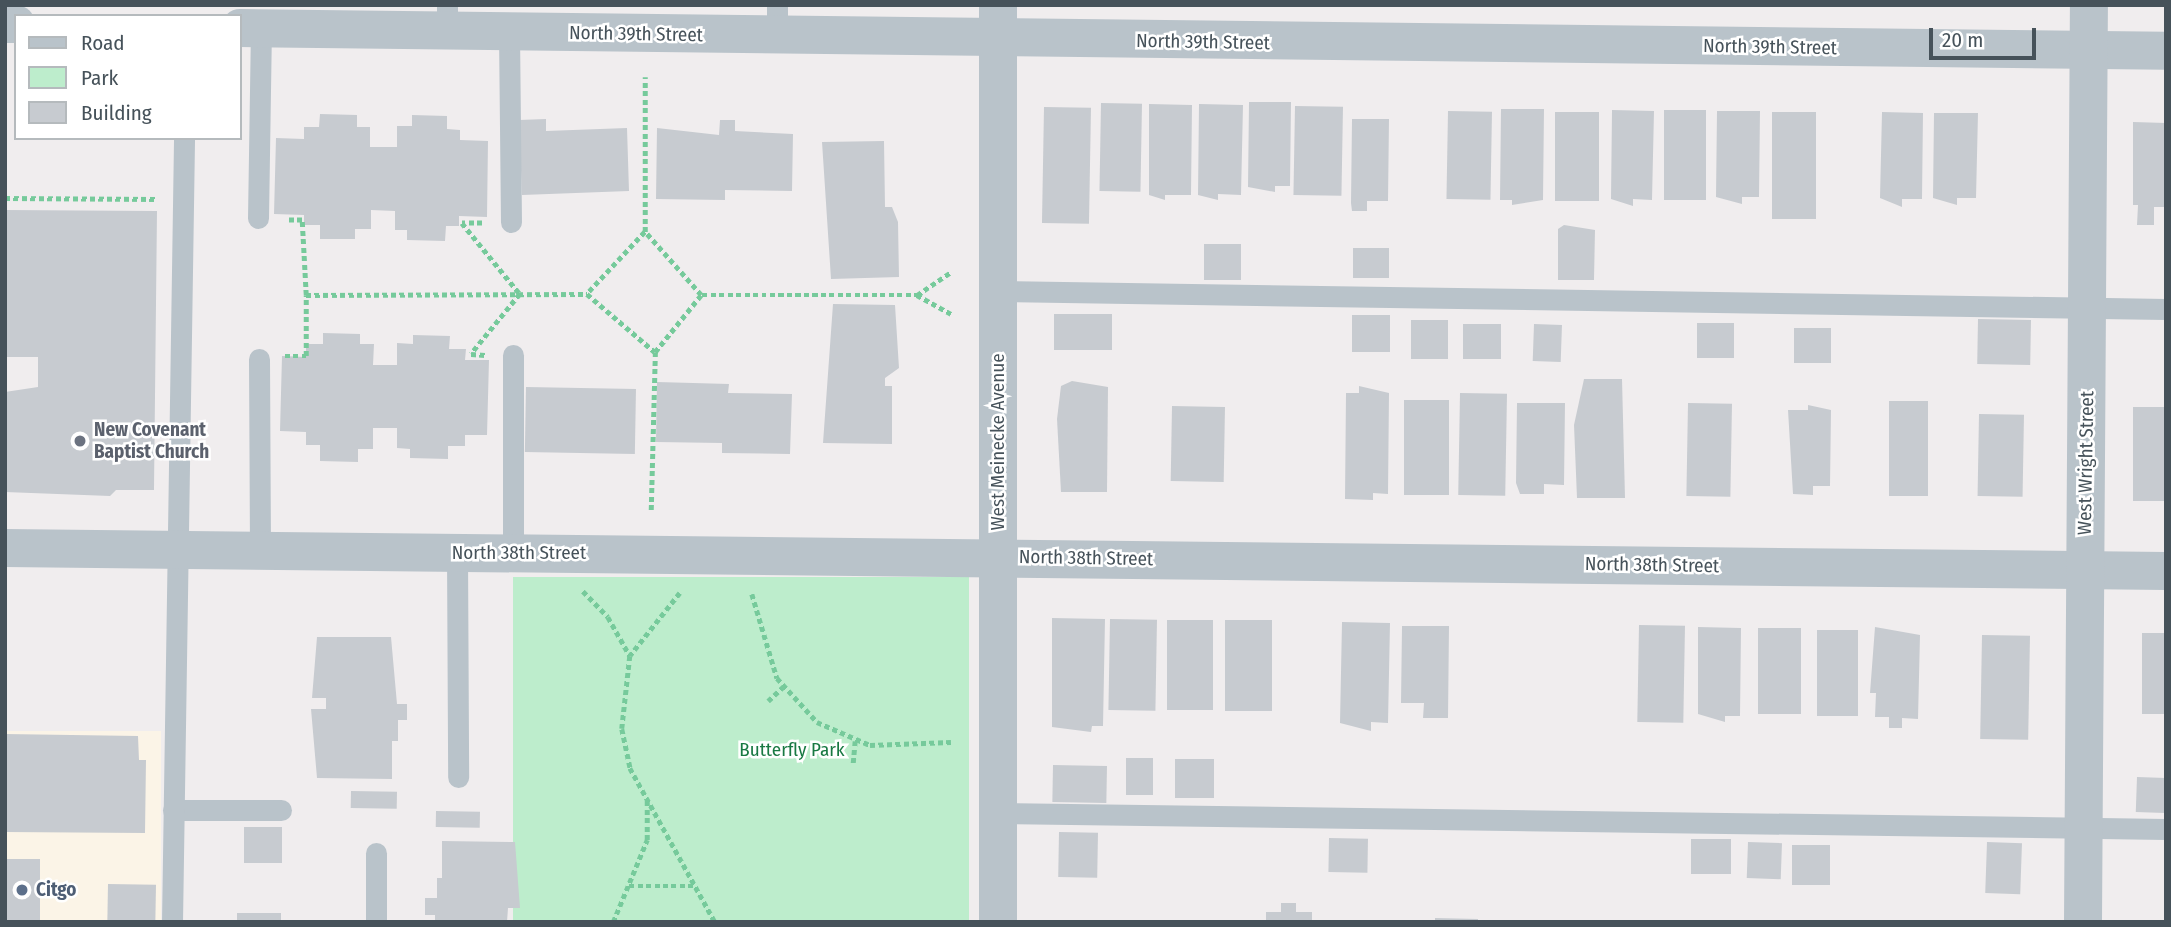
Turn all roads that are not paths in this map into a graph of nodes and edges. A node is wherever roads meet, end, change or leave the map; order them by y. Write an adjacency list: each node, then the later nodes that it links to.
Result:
1 (2089, 5): 7 (street, West Wright Street)
2 (447, 18): 5 (street, North 39th Street); 6 (street, North 39th Street)
3 (777, 21): 4 (street, North 39th Street); 6 (street, North 39th Street)
4 (998, 22): 7 (street, North 39th Street); 12 (street, West Meinecke Avenue)
5 (250, 29): 10 (lane)
6 (509, 33): 11 (lane)
7 (2090, 50): 8 (street, North 39th Street); 13 (street, West Wright Street)
8 (2166, 51)
9 (184, 140): 18 (lane)
10 (258, 218)
11 (511, 222)
12 (998, 292): 13 (lane); 22 (street, West Meinecke Avenue)
13 (2087, 308): 14 (lane); 23 (street, West Wright Street)
14 (2166, 309)
15 (513, 355): 21 (lane)
16 (259, 359): 19 (lane)
17 (5, 548): 18 (street, North 38th Street)
18 (176, 550): 19 (street, North 38th Street); 26 (lane)
19 (260, 552): 20 (street, North 38th Street)
20 (457, 553): 21 (street, North 38th Street); 25 (lane)
21 (513, 553): 22 (street, North 38th Street)
22 (997, 557): 23 (street, North 38th Street); 28 (street, West Meinecke Avenue)
23 (2085, 570): 24 (street, North 38th Street); 29 (street, West Wright Street)
24 (2166, 571)
25 (458, 777)
26 (173, 810): 27 (lane); 32 (lane)
27 (281, 810)
28 (998, 813): 29 (lane); 34 (street, West Meinecke Avenue)
29 (2084, 827): 30 (lane); 35 (street, West Wright Street)
30 (2166, 829)
31 (376, 853): 33 (lane)
32 (172, 922)
33 (376, 922)
34 (998, 922)
35 (2083, 922)

